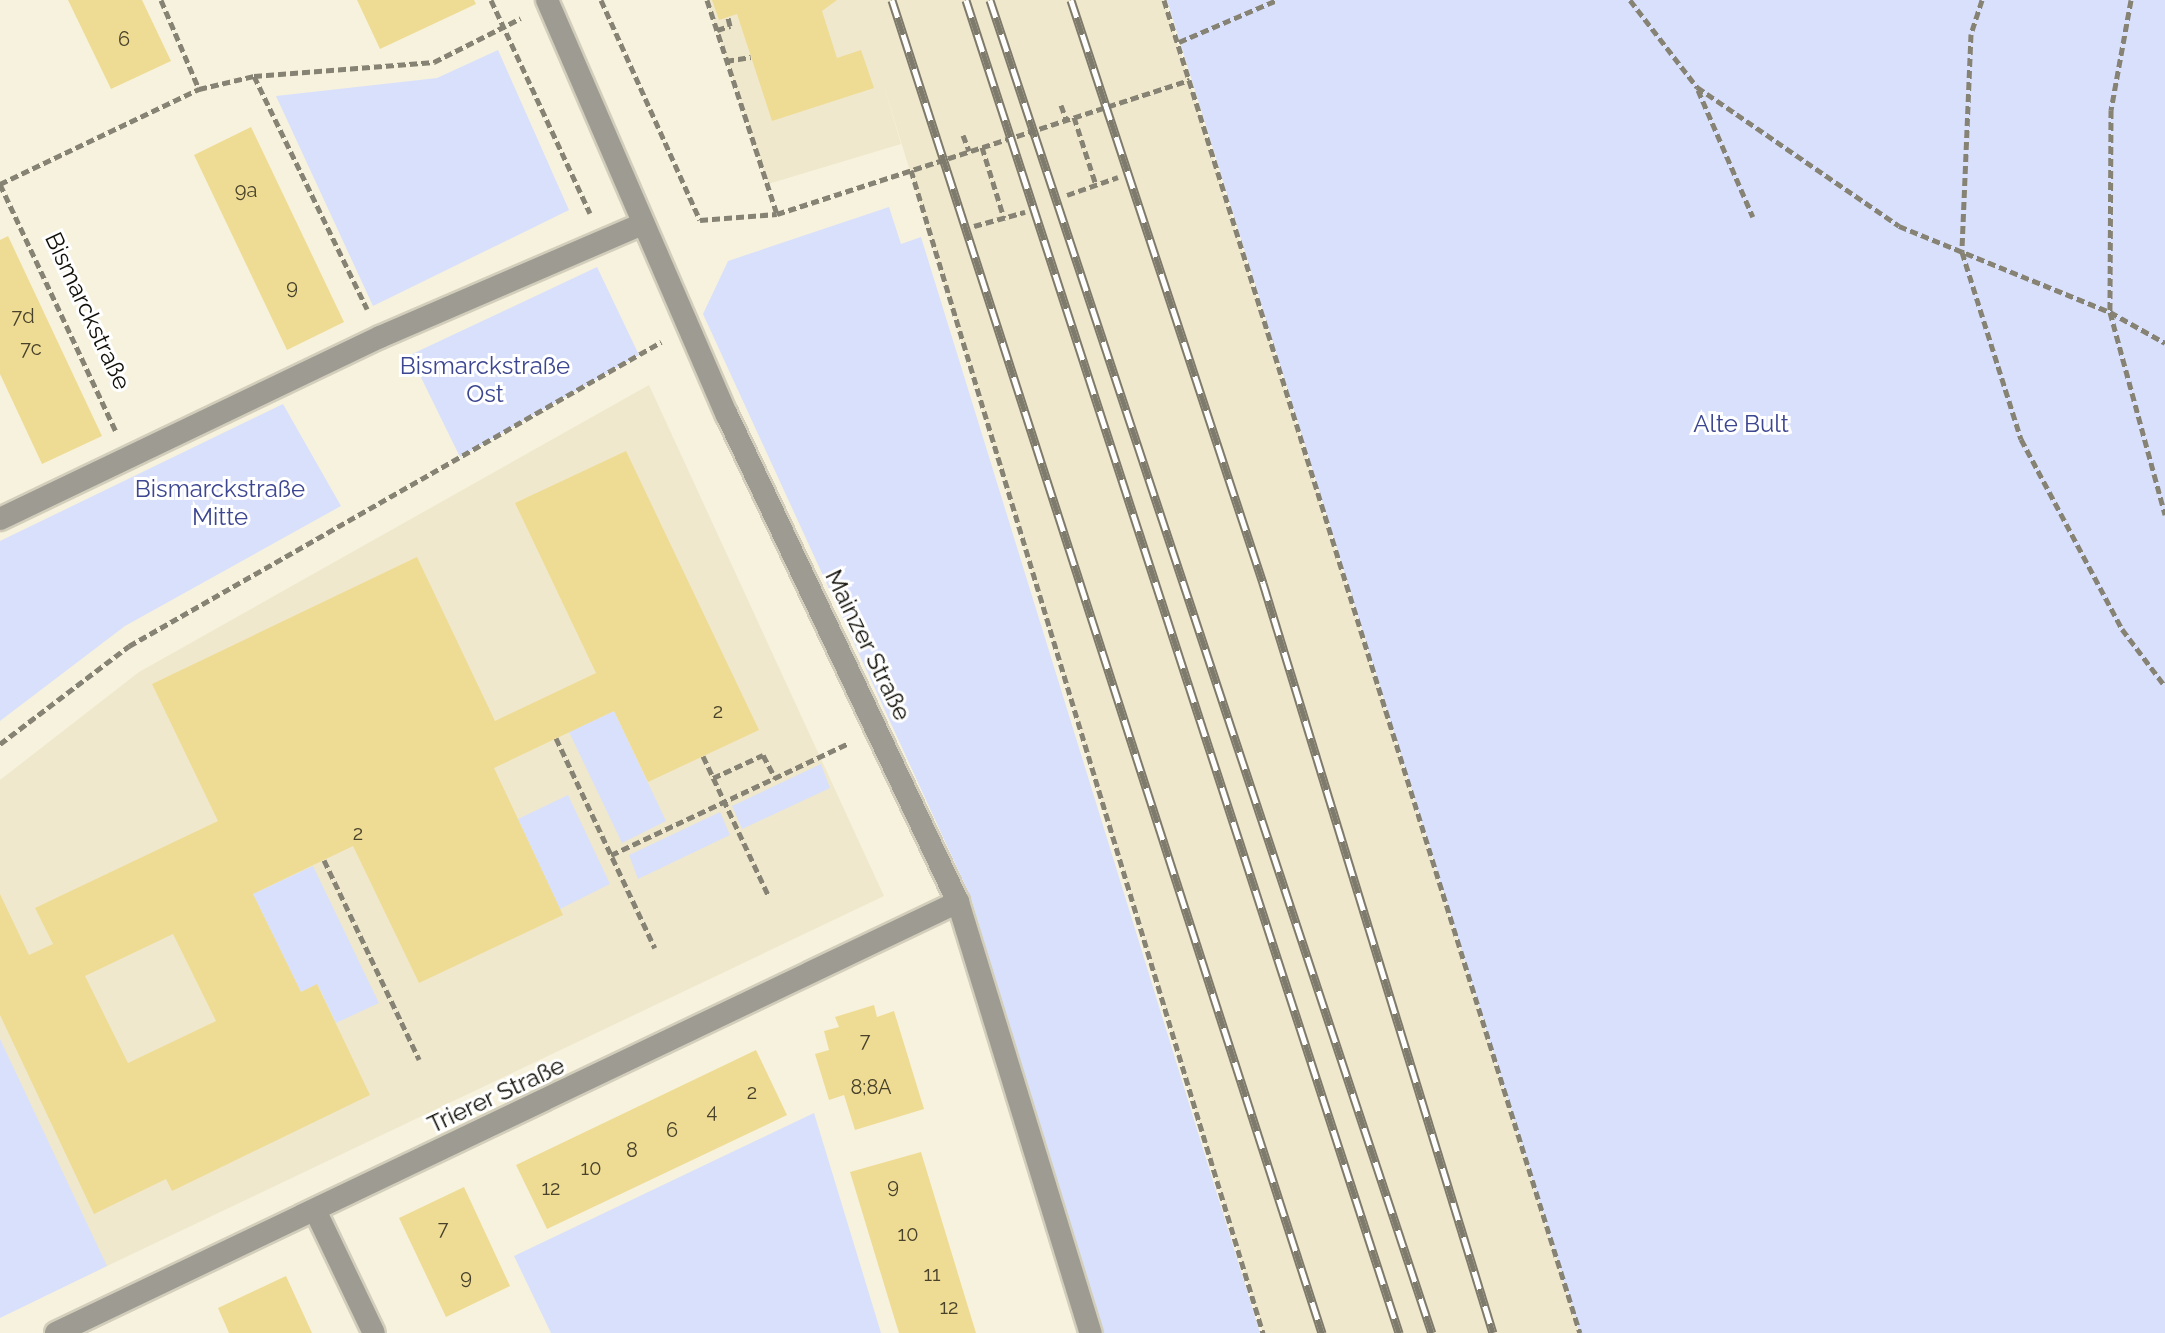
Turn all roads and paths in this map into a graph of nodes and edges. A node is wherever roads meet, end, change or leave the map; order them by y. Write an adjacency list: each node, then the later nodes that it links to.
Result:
1 (161, 0): 20 (path)
2 (491, 0): 12 (path)
3 (601, 0): 33 (path)
4 (707, 0): 13 (path)
5 (1164, 0): 14 (path)
6 (1277, 0): 14 (path)
7 (1630, 0): 19 (path)
8 (1982, 0): 39 (path)
9 (2131, 0): 40 (path)
10 (547, 2): 12 (path); 36 (street, Mainzer Straße)
11 (728, 17): 13 (path)
12 (504, 28): 17 (path); 38 (path)
13 (717, 30): 16 (path)
14 (1179, 42): 18 (path)
15 (751, 57): 16 (path)
16 (726, 61): 33 (path)
17 (254, 76): 20 (path); 42 (path)
18 (1190, 80): 22 (path); 66 (path)
19 (1697, 87): 34 (path); 39 (path)
20 (199, 89): 29 (path)
21 (1061, 105): 23 (path)
22 (1074, 117): 23 (path); 30 (path)
23 (1066, 120): 26 (path)
24 (963, 135): 26 (path)
25 (982, 147): 35 (path)
26 (969, 151): 27 (path)
27 (911, 170): 33 (path); 65 (path)
28 (1118, 177): 30 (path)
29 (0, 184): 44 (path, Bismarckstraße)
30 (1096, 185): 31 (path)
31 (1067, 195)
32 (1025, 212): 35 (path)
33 (777, 214)
34 (1753, 217)
35 (1004, 218): 37 (path)
36 (642, 224): 38 (street); 41 (street, Mainzer Straße)
37 (974, 226)
38 (604, 242): 42 (street)
39 (1962, 252): 40 (path); 47 (path)
40 (2110, 312): 43 (path); 45 (path)
41 (689, 326): 48 (street, Mainzer Straße); 50 (path)
42 (380, 337): 44 (street)
43 (2165, 343)
44 (129, 460): 46 (street)
45 (2165, 515)
46 (0, 519)
47 (2165, 686)
48 (880, 728): 53 (path); 58 (street, Mainzer Straße)
49 (556, 738): 55 (path)
50 (0, 744)
51 (703, 756): 52 (path)
52 (713, 778): 53 (path); 54 (path)
53 (775, 778): 54 (path)
54 (724, 802): 55 (path); 57 (path)
55 (611, 855): 59 (path)
56 (324, 860): 60 (path)
57 (768, 895)
58 (958, 902): 61 (street, Trierer Straße); 64 (street, Mainzer Straße)
59 (655, 948)
60 (419, 1059)
61 (315, 1210): 62 (street, Trierer Straße); 63 (street)
62 (56, 1333)
63 (374, 1333)
64 (1091, 1333)
65 (1263, 1333)
66 (1580, 1333)

